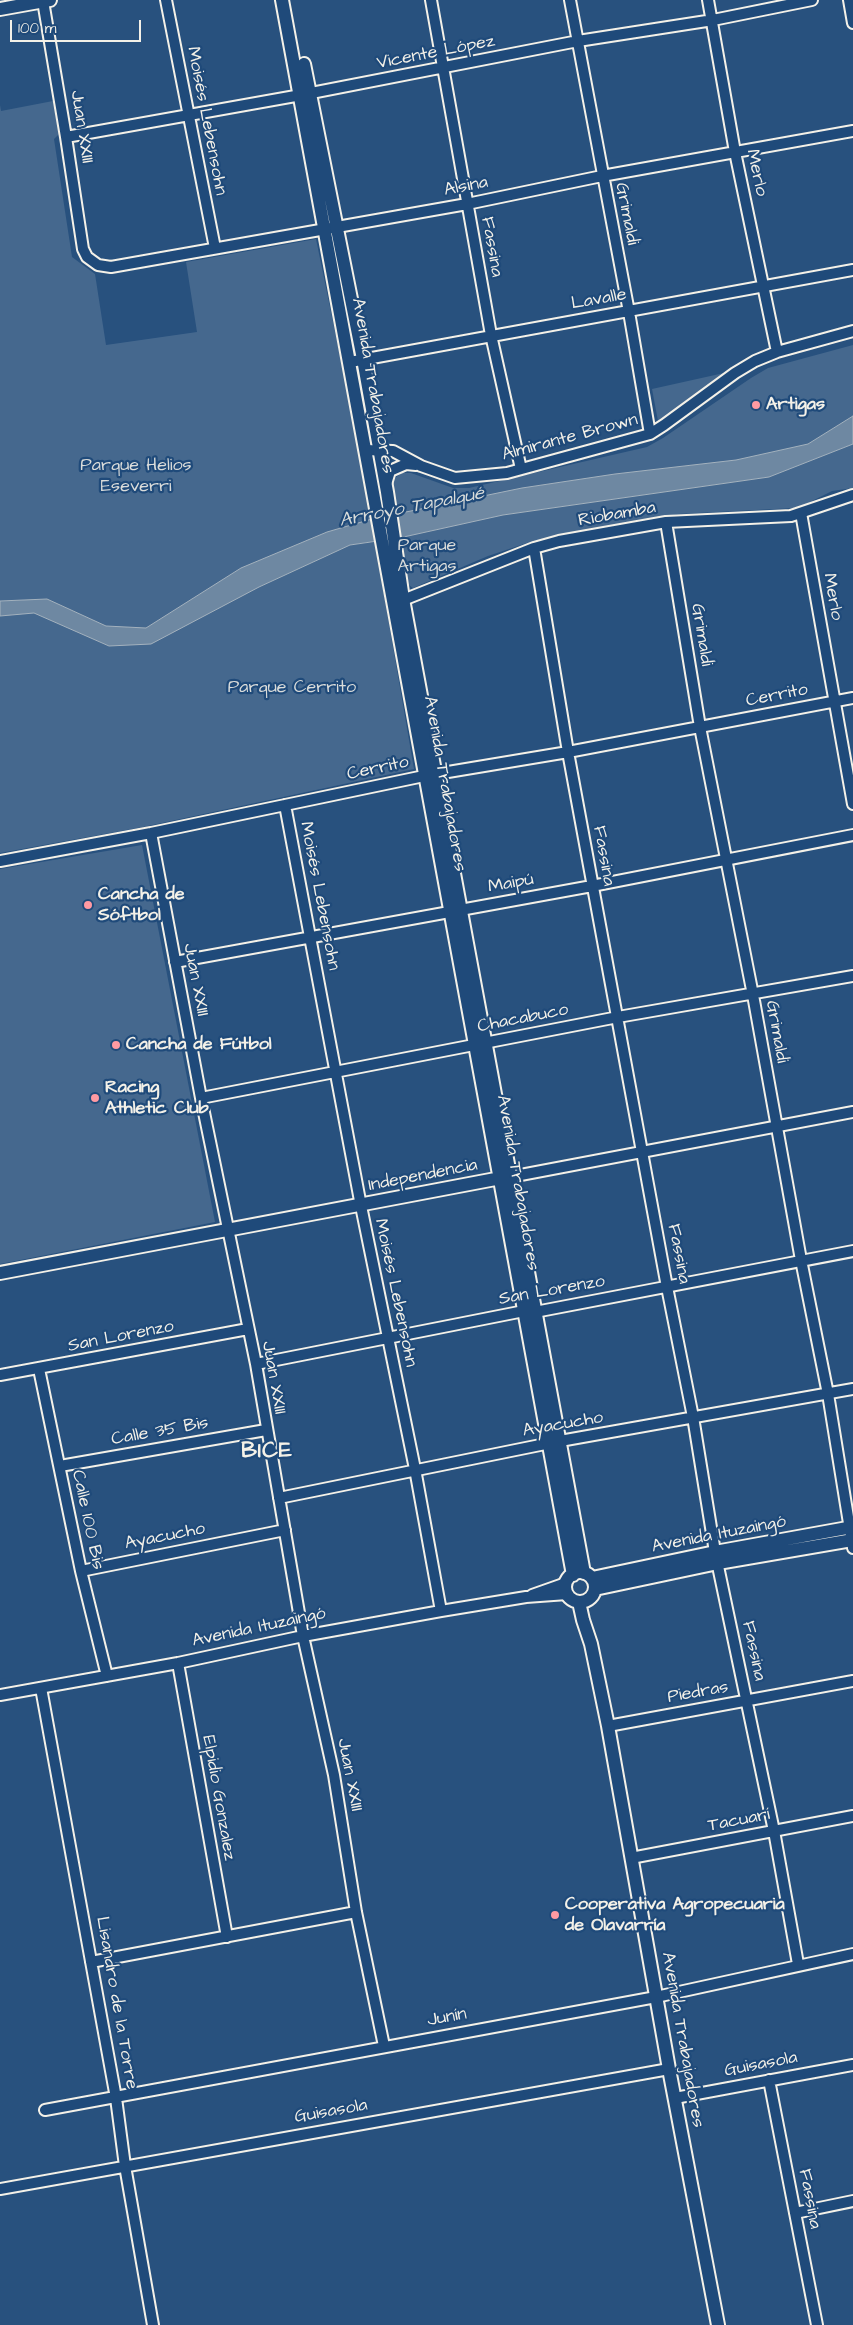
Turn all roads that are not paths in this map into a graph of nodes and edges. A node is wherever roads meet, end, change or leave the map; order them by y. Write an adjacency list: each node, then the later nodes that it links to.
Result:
1 (166, 0): 16 (street, Moisés Lebensohn)
2 (282, 0): 15 (main road, Avenida Trabajadores)
3 (291, 0): 15 (main road, Avenida Trabajadores)
4 (431, 0): 14 (street, Fassina)
5 (570, 0): 13 (street, Grimaldi)
6 (708, 0): 11 (street, Merlo)
7 (812, 0): 11 (street, Vicente López)
8 (849, 0): 12 (street)
9 (46, 1): 10 (main road); 18 (street, Juan XXIII)
10 (2, 6)
11 (712, 20): 13 (street, Vicente López); 19 (street, Merlo)
12 (853, 23)
13 (578, 41): 14 (street, Vicente López); 20 (street, Grimaldi)
14 (443, 68): 15 (street, Vicente López); 21 (street, Fassina)
15 (305, 95): 16 (street, Vicente López); 22 (main road, Avenida Trabajadores)
16 (189, 115): 18 (street, Vicente López); 23 (street, Moisés Lebensohn)
17 (853, 131): 19 (street, Alsina)
18 (66, 137): 24 (street, Juan XXIII)
19 (735, 152): 20 (street, Alsina); 26 (street, Merlo)
20 (602, 176): 21 (street, Alsina); 27 (street, Grimaldi)
21 (467, 204): 22 (street, Alsina); 29 (street, Fassina)
22 (330, 227): 23 (street, Alsina); 31 (main road, Avenida Trabajadores); 32 (main road, Avenida Trabajadores)
23 (214, 248): 24 (street, Alsina)
24 (88, 257)
25 (853, 270): 26 (street, Lavalle)
26 (764, 288): 27 (street, Lavalle); 30 (street, Merlo)
27 (629, 312): 29 (street, Lavalle); 33 (street, Grimaldi)
28 (853, 331): 30 (street, Almirante Brown)
29 (491, 335): 31 (street, Lavalle); 37 (street, Fassina)
30 (777, 352): 33 (street, Almirante Brown)
31 (363, 359): 32 (street, Lavalle); 34 (main road, Avenida Trabajadores)
32 (350, 362): 35 (main road, Avenida Trabajadores)
33 (650, 434): 37 (street, Almirante Brown)
34 (380, 449): 35 (street, Almirante Brown); 36 (street, Almirante Brown); 38 (main road, Avenida Trabajadores)
35 (365, 450): 43 (main road, Avenida Trabajadores)
36 (421, 466): 37 (street, Almirante Brown); 38 (street)
37 (521, 469)
38 (387, 488): 43 (main road, Avenida Trabajadores)
39 (853, 495): 40 (street, Riobamba)
40 (801, 513): 41 (street, Riobamba); 46 (street, Merlo)
41 (666, 522): 42 (street, Riobamba); 47 (street, Grimaldi)
42 (534, 548): 44 (street, Riobamba); 48 (street, Fassina)
43 (393, 574): 44 (main road, Avenida Trabajadores)
44 (399, 601): 49 (main road, Avenida Trabajadores)
45 (853, 698): 46 (street, Cerrito)
46 (834, 702): 47 (street, Cerrito); 50 (street, Merlo)
47 (700, 727): 48 (street, Cerrito); 54 (street, Grimaldi)
48 (568, 752): 49 (street, Cerrito); 56 (street, Fassina)
49 (431, 774): 51 (street, Cerrito); 57 (main road, Avenida Trabajadores)
50 (853, 804)
51 (285, 805): 52 (street, Cerrito); 58 (street, Moisés Lebensohn)
52 (151, 833): 55 (street, Cerrito); 59 (street, Juan XXIII)
53 (853, 835): 54 (street, Maipú)
54 (725, 860): 56 (street, Maipú); 61 (street, Grimaldi)
55 (0, 861)
56 (592, 886): 57 (street, Maipú); 62 (street, Fassina)
57 (456, 911): 58 (street, Maipú); 63 (main road, Avenida Trabajadores)
58 (310, 937): 59 (street, Maipú); 64 (street, Moisés Lebensohn)
59 (175, 962): 65 (street, Juan XXIII)
60 (853, 976): 61 (street, Chacabuco)
61 (753, 995): 62 (street, Chacabuco); 67 (street, Grimaldi)
62 (618, 1017): 63 (street, Chacabuco); 68 (street, Fassina)
63 (481, 1044): 64 (street, Chacabuco); 69 (main road, Avenida Trabajadores)
64 (336, 1072): 65 (street, Chacabuco); 70 (street, Moisés Lebensohn)
65 (201, 1098): 71 (street, Juan XXIII)
66 (853, 1112): 67 (street, Independencia)
67 (776, 1126): 68 (street, Independencia); 73 (street, Grimaldi)
68 (643, 1153): 69 (street, Independencia); 75 (street, Fassina)
69 (504, 1178): 70 (main road, Independencia); 76 (main road, Avenida Trabajadores)
70 (361, 1206): 71 (main road, Independencia); 78 (street, Moisés Lebensohn)
71 (230, 1230): 74 (main road, Independencia); 77 (street, Juan XXIII)
72 (853, 1251): 73 (street, San Lorenzo)
73 (801, 1260): 75 (street, San Lorenzo); 83 (street, Grimaldi)
74 (0, 1273)
75 (667, 1287): 76 (street, San Lorenzo); 84 (street, Fassina)
76 (529, 1311): 78 (street, San Lorenzo); 86 (main road, Avenida Trabajadores)
77 (248, 1329): 79 (street, Juan XXIII); 80 (street, San Lorenzo)
78 (388, 1339): 79 (street, San Lorenzo); 88 (street, Moisés Lebensohn)
79 (256, 1364): 85 (street, Juan XXIII)
80 (39, 1369): 81 (street, San Lorenzo); 87 (street, Calle 100 Bis)
81 (0, 1375)
82 (853, 1389): 83 (street, Ayacucho)
83 (828, 1394): 84 (street, Ayacucho); 90 (street, Grimaldi)
84 (693, 1417): 86 (street, Ayacucho); 93 (street, Fassina)
85 (266, 1430): 87 (street, Calle 35 Bis); 89 (street, Juan XXIII)
86 (554, 1442): 88 (street, Ayacucho); 95 (main road, Avenida Trabajadores)
87 (60, 1466): 94 (street, Calle 100 Bis)
88 (415, 1469): 89 (street, Ayacucho); 97 (street, Moisés Lebensohn)
89 (279, 1498): 91 (street, Juan XXIII)
90 (851, 1527): 92 (street, Grimaldi); 93 (main road, Avenida Ituzaingó)
91 (285, 1530): 94 (street, Ayacucho); 98 (street, Juan XXIII)
92 (853, 1543): 93 (main road, Avenida Ituzaingó)
93 (717, 1557): 95 (main road, Avenida Ituzaingó); 104 (street, Fassina)
94 (81, 1571): 100 (street, Calle 100 Bis)
95 (579, 1582): 96 (main road); 96 (main road); 97 (street, Avenida Ituzaingó)
96 (584, 1601): 105 (main road, Avenida Trabajadores)
97 (441, 1611): 98 (street, Avenida Ituzaingó)
98 (303, 1636): 99 (street, Avenida Ituzaingó); 109 (street, Juan XXIII)
99 (178, 1663): 100 (street, Avenida Ituzaingó); 110 (street, Elpidio Gonzalez)
100 (107, 1676): 102 (street, Avenida Ituzaingó)
101 (853, 1681): 104 (street, Piedras)
102 (42, 1688): 103 (street, Avenida Ituzaingó); 112 (street, Lisandro de la Torre)
103 (0, 1695)
104 (746, 1701): 105 (street, Piedras); 107 (street, Fassina)
105 (608, 1726): 108 (main road, Avenida Trabajadores)
106 (853, 1816): 107 (street, Tacuarí)
107 (774, 1831): 108 (street, Tacuarí); 113 (street, Fassina)
108 (631, 1858): 114 (main road, Avenida Trabajadores)
109 (356, 1912): 110 (street); 115 (street, Juan XXIII)
110 (227, 1938): 112 (street)
111 (853, 1954): 113 (street, Junín)
112 (91, 1962): 119 (street, Lisandro de la Torre)
113 (798, 1964): 114 (street, Junín)
114 (656, 1997): 115 (street, Junín); 117 (main road, Avenida Trabajadores)
115 (384, 2046): 119 (street, Junín)
116 (853, 2065): 118 (street, Guisasola)
117 (669, 2069): 120 (main road, Avenida Trabajadores); 122 (street, Guisasola)
118 (769, 2080): 120 (street, Guisasola); 125 (street, Fassina)
119 (116, 2098): 121 (street, Junín); 122 (street, Lisandro de la Torre)
120 (675, 2098): 127 (main road, Avenida Trabajadores)
121 (45, 2110)
122 (125, 2166): 123 (street, Guisasola); 126 (street, Lisandro de la Torre)
123 (0, 2189)
124 (853, 2201): 125 (street)
125 (795, 2212): 128 (street, Fassina)
126 (153, 2325)
127 (718, 2325)
128 (817, 2325)

